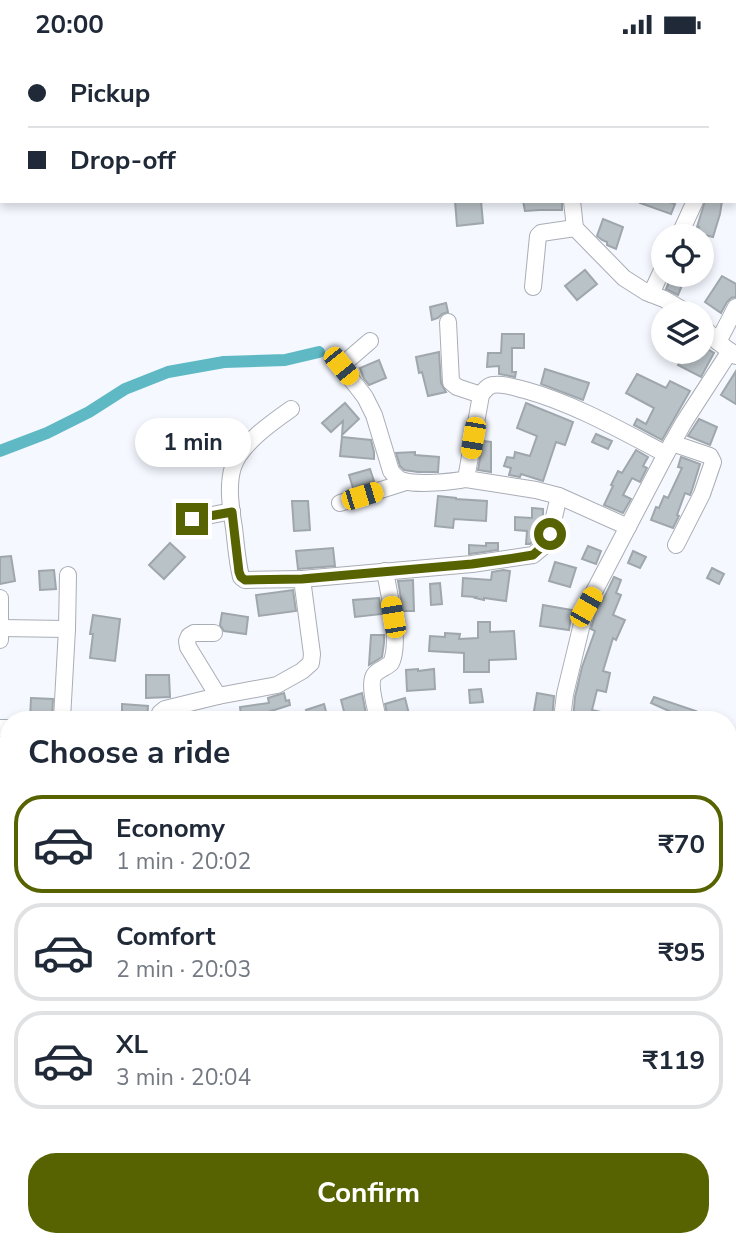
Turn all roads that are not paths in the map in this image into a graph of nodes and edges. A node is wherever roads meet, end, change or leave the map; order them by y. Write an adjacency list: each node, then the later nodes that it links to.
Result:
1 (572, 203): 4 (street)
2 (694, 203): 3 (street)
3 (684, 224)
4 (575, 228): 5 (street); 7 (street)
5 (533, 287)
6 (654, 287): 7 (street)
7 (651, 294): 8 (street)
8 (667, 301)
9 (736, 307): 13 (street)
10 (448, 322): 14 (street)
11 (714, 337): 13 (street)
12 (370, 341): 18 (street)
13 (728, 350): 16 (street)
14 (481, 395): 16 (street); 17 (street)
15 (290, 409): 21 (street)
16 (669, 449): 23 (street); 24 (street)
17 (466, 478): 18 (street); 19 (street)
18 (406, 482): 20 (street)
19 (559, 496): 23 (street); 25 (street)
20 (340, 503)
21 (232, 512): 22 (street); 27 (street)
22 (192, 519)
23 (628, 527): 37 (street)
24 (676, 545)
25 (384, 571): 27 (street); 36 (street)
26 (68, 575): 30 (street)
27 (302, 579): 33 (street)
28 (0, 599): 29 (street)
29 (1, 628): 30 (street); 32 (street)
30 (67, 629): 34 (street)
31 (214, 633): 33 (street)
32 (0, 640)
33 (218, 696): 35 (street)
34 (62, 711)
35 (162, 711)
36 (377, 711)
37 (563, 711)

